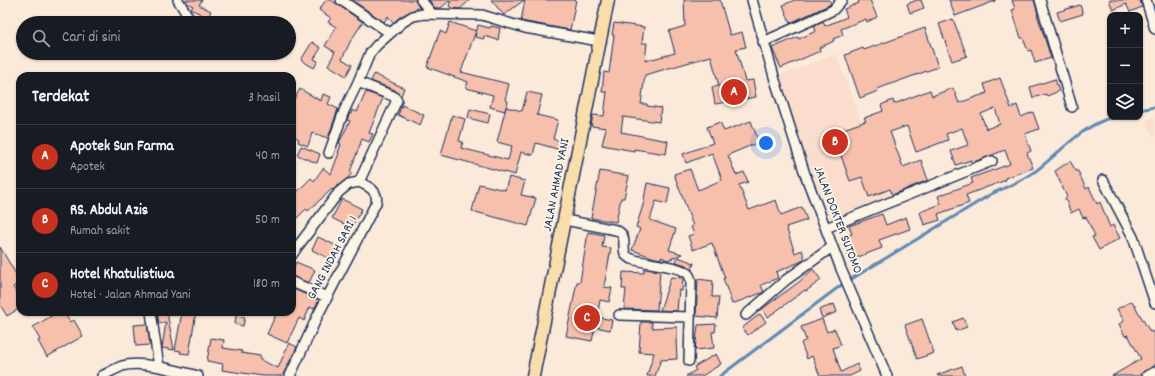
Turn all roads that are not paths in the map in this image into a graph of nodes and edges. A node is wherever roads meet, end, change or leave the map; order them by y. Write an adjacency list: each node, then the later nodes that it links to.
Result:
1 (178, 0): 10 (street)
2 (341, 0): 12 (street)
3 (421, 0): 9 (street)
4 (608, 0): 13 (main road, JALAN AHMAD YANI)
5 (752, 0): 14 (street, JALAN DOKTER SUTOMO)
6 (842, 0): 14 (street)
7 (1040, 0): 16 (street)
8 (1146, 0): 11 (street)
9 (432, 14): 12 (street); 13 (street)
10 (188, 16)
11 (1155, 29)
12 (390, 33): 15 (street)
13 (599, 41): 21 (main road, JALAN AHMAD YANI)
14 (763, 42): 22 (street, JALAN DOKTER SUTOMO)
15 (358, 82): 17 (street); 20 (street)
16 (1072, 107)
17 (330, 153)
18 (992, 161): 22 (street)
19 (1103, 180): 27 (street)
20 (359, 182): 24 (street); 26 (street, GANG INDAH SARI 1)
21 (565, 220): 31 (street); 38 (main road, JALAN AHMAD YANI)
22 (826, 228): 23 (street, JALAN DOKTER SUTOMO)
23 (832, 247): 28 (street); 39 (street, JALAN DOKTER SUTOMO)
24 (296, 250)
25 (296, 284): 26 (street)
26 (327, 297): 37 (street, GANG INDAH SARI 1)
27 (1155, 303)
28 (746, 314)
29 (619, 315): 31 (street)
30 (152, 316): 33 (street)
31 (690, 318): 32 (street)
32 (689, 361)
33 (159, 367): 35 (street); 36 (street)
34 (1155, 372): 40 (street)
35 (102, 376)
36 (198, 376)
37 (290, 376)
38 (533, 376)
39 (888, 376)
40 (1147, 376)

